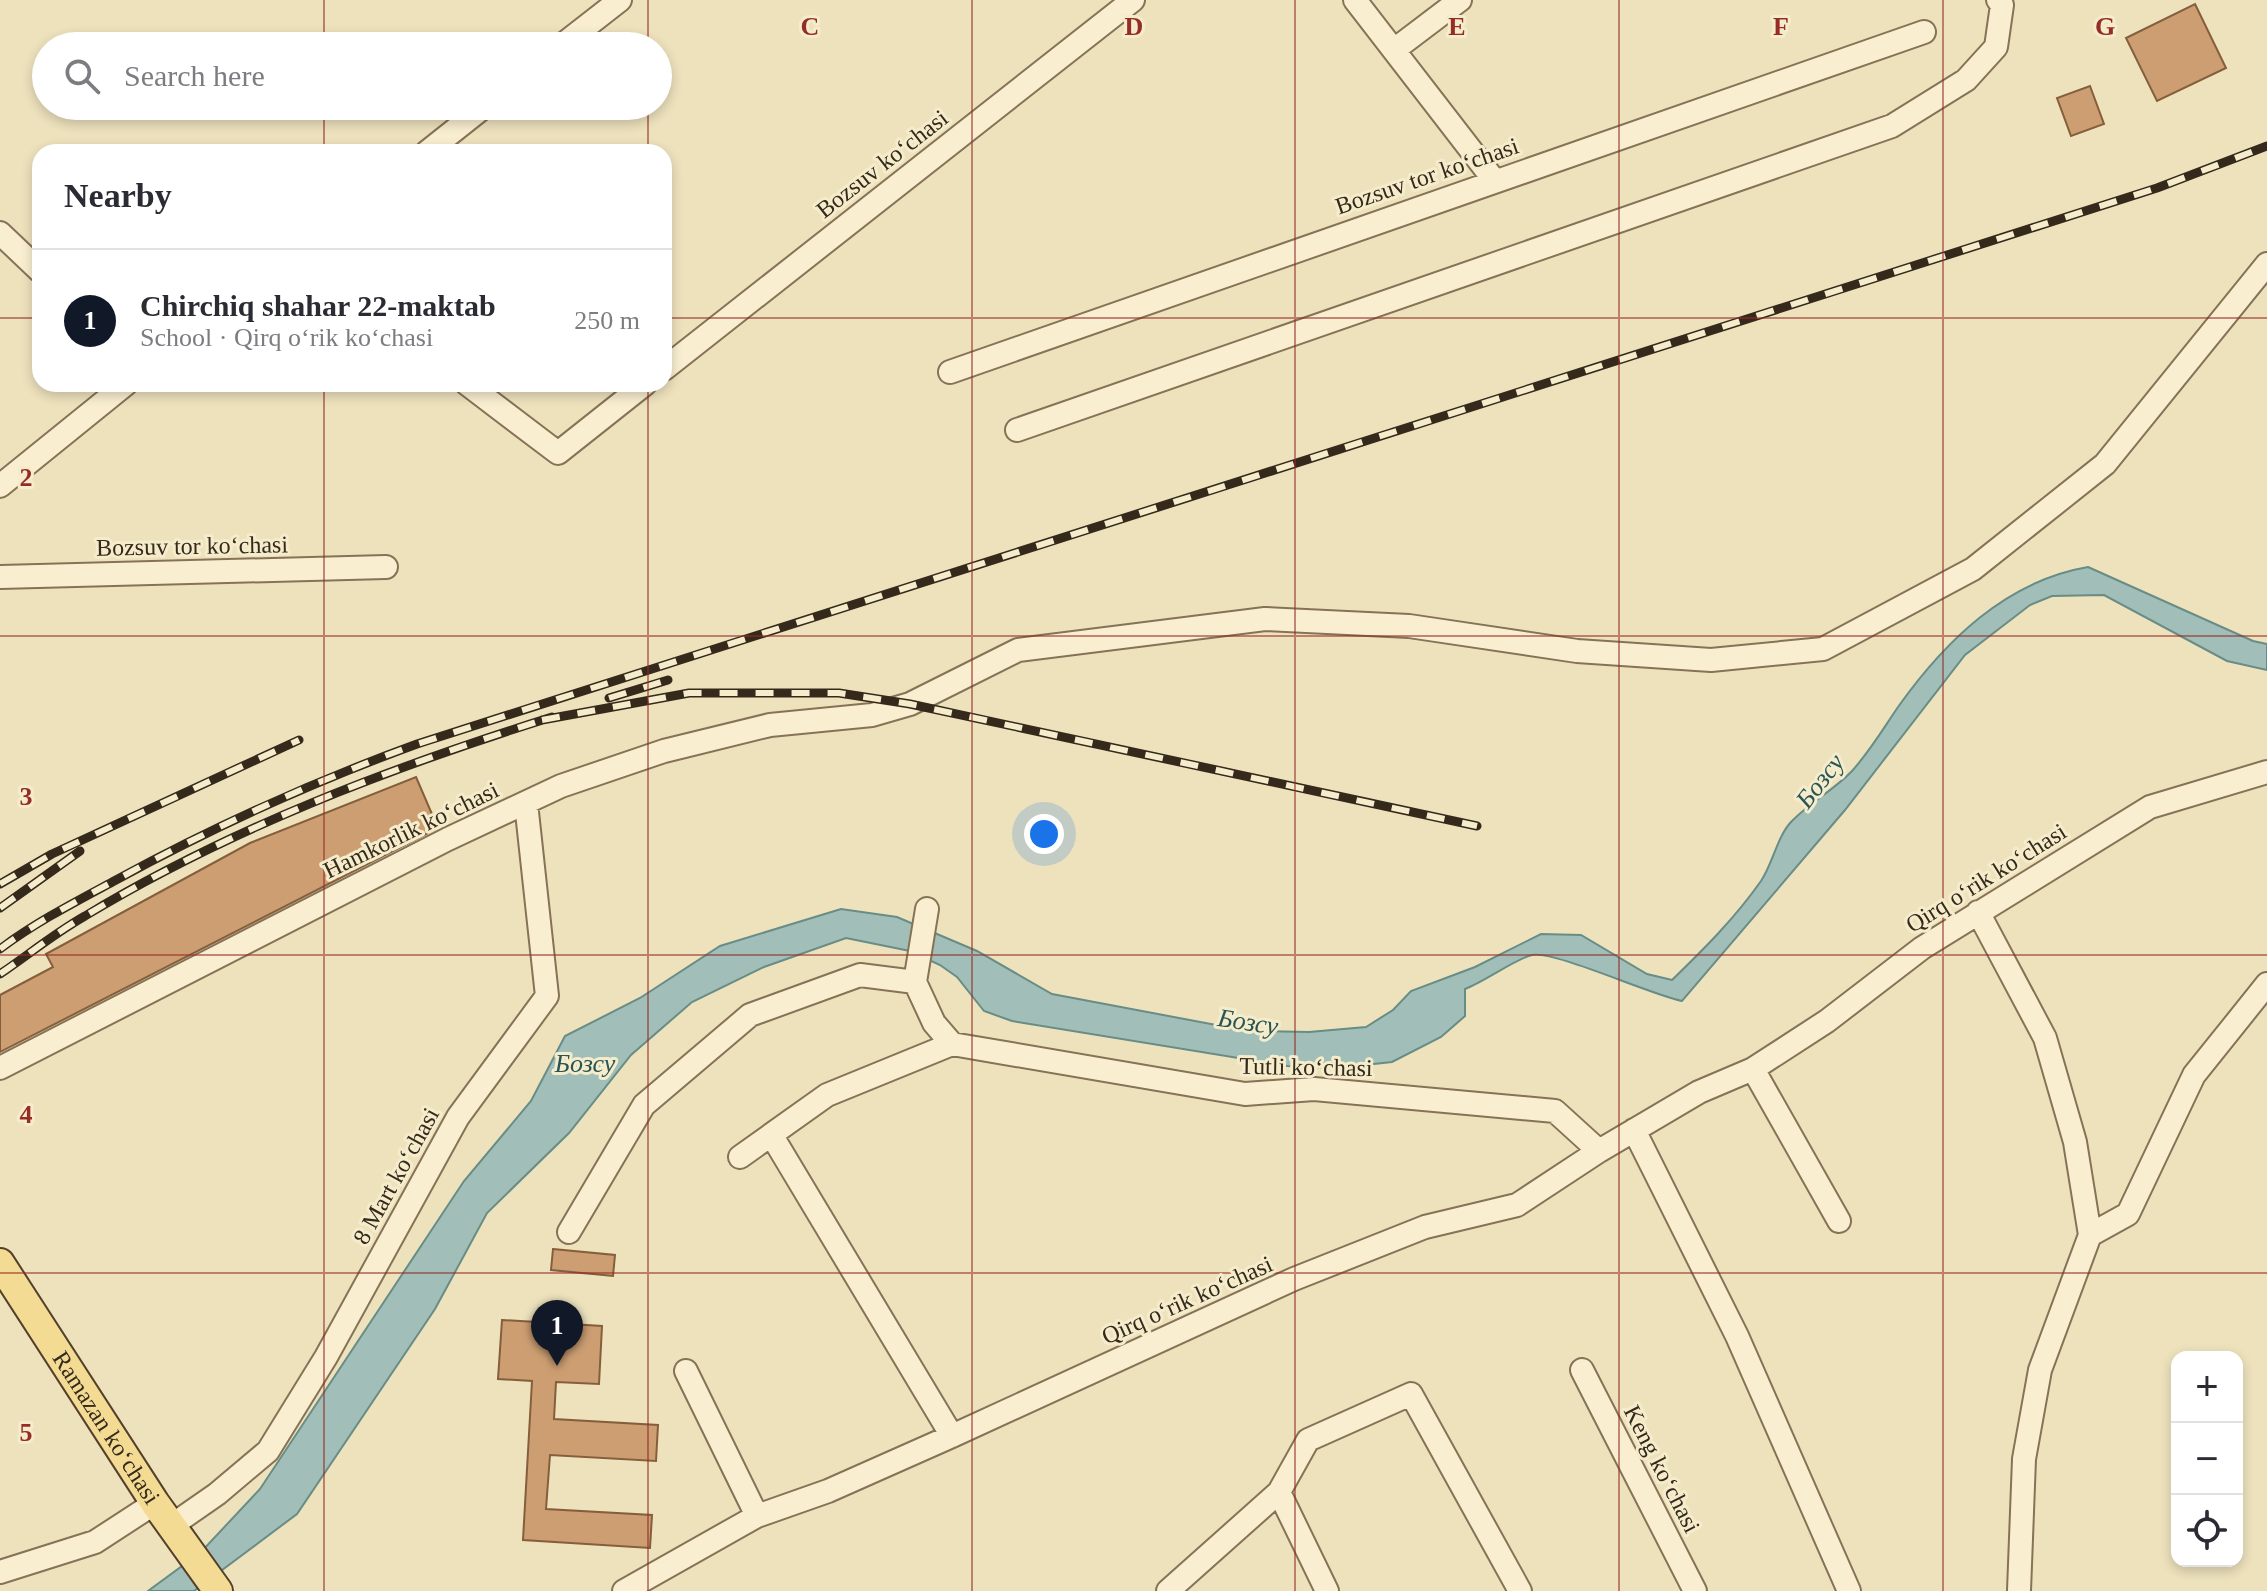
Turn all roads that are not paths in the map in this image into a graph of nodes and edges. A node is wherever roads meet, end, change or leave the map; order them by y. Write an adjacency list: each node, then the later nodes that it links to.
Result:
1 (620, 0): 6 (street)
2 (1133, 0): 15 (street, Bozsuv ko‘chasi)
3 (1355, 0): 8 (street)
4 (1460, 0): 8 (street)
5 (1998, 0): 20 (street)
6 (579, 32)
7 (1924, 32): 11 (street, Bozsuv tor ko‘chasi)
8 (1394, 50): 11 (street)
9 (467, 120): 10 (street)
10 (437, 144)
11 (1494, 180): 16 (street, Bozsuv tor ko‘chasi)
12 (0, 233): 13 (street)
13 (32, 263)
14 (2263, 270): 25 (street, Hamkorlik ko‘chasi)
15 (672, 363)
16 (950, 372)
17 (116, 392): 21 (street)
18 (478, 392): 19 (street)
19 (635, 392)
20 (1017, 430)
21 (0, 486)
22 (386, 567): 23 (street, Bozsuv tor ko‘chasi)
23 (0, 577)
24 (2267, 772): 27 (street, Qirq o‘rik ko‘chasi)
25 (526, 803): 31 (street, Hamkorlik ko‘chasi); 45 (street, 8 Mart ko‘chasi)
26 (927, 909): 28 (street)
27 (1978, 912): 32 (street, Qirq o‘rik ko‘chasi); 39 (street)
28 (915, 982): 30 (street); 38 (street)
29 (2267, 984): 39 (street)
30 (952, 1044): 34 (street); 35 (street, Tutli ko‘chasi)
31 (0, 1068)
32 (1753, 1069): 33 (street, Qirq o‘rik ko‘chasi); 37 (street)
33 (1634, 1130): 35 (street, Qirq o‘rik ko‘chasi); 54 (street)
34 (772, 1136): 36 (street); 43 (street)
35 (1599, 1151): 43 (street, Qirq o‘rik ko‘chasi)
36 (740, 1157)
37 (1839, 1221)
38 (569, 1232)
39 (2090, 1235): 55 (street)
40 (0, 1263): 45 (main road, Ramazan ko‘chasi)
41 (1582, 1370): 53 (street, Keng ko‘chasi)
42 (686, 1371): 46 (street)
43 (952, 1436): 46 (street, Qirq o‘rik ko‘chasi)
44 (1279, 1492): 50 (street); 51 (street); 52 (street)
45 (163, 1515): 47 (street, 8 Mart ko‘chasi); 48 (main road, Ramazan ko‘chasi)
46 (757, 1516): 49 (street, Qirq o‘rik ko‘chasi)
47 (0, 1572)
48 (218, 1591)
49 (624, 1591)
50 (1168, 1591)
51 (1327, 1591)
52 (1520, 1591)
53 (1695, 1591)
54 (1849, 1591)
55 (2019, 1591)

